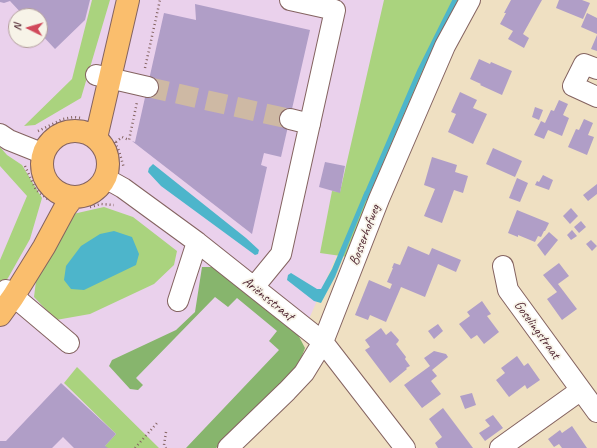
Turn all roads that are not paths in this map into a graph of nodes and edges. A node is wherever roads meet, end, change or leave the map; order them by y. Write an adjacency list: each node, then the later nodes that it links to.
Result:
1 (115, 0): 6 (main road)
2 (128, 0): 6 (main road)
3 (290, 0): 10 (street)
4 (470, 0): 22 (street, Bosserhofweg)
5 (597, 69): 8 (street)
6 (103, 76): 7 (street); 12 (main road)
7 (148, 87)
8 (597, 97)
9 (290, 120): 10 (street)
10 (310, 124): 18 (street)
11 (0, 134): 13 (street)
12 (88, 135): 13 (main road); 14 (main road)
13 (44, 154): 15 (main road)
14 (105, 178): 15 (main road); 16 (street, Ariënsstraat)
15 (63, 193): 19 (main road)
16 (197, 242): 18 (street, Ariënsstraat); 20 (street)
17 (503, 266): 24 (street, Goselingstraat)
18 (254, 288): 22 (street, Ariënsstraat)
19 (6, 295): 21 (main road); 23 (street)
20 (178, 301)
21 (0, 315)
22 (323, 342): 26 (street, Bosserhofweg); 27 (street, Ariënsstraat)
23 (69, 343)
24 (581, 390): 25 (street, Goselingstraat); 28 (street)
25 (597, 412)
26 (228, 448)
27 (405, 448)
28 (500, 448)

